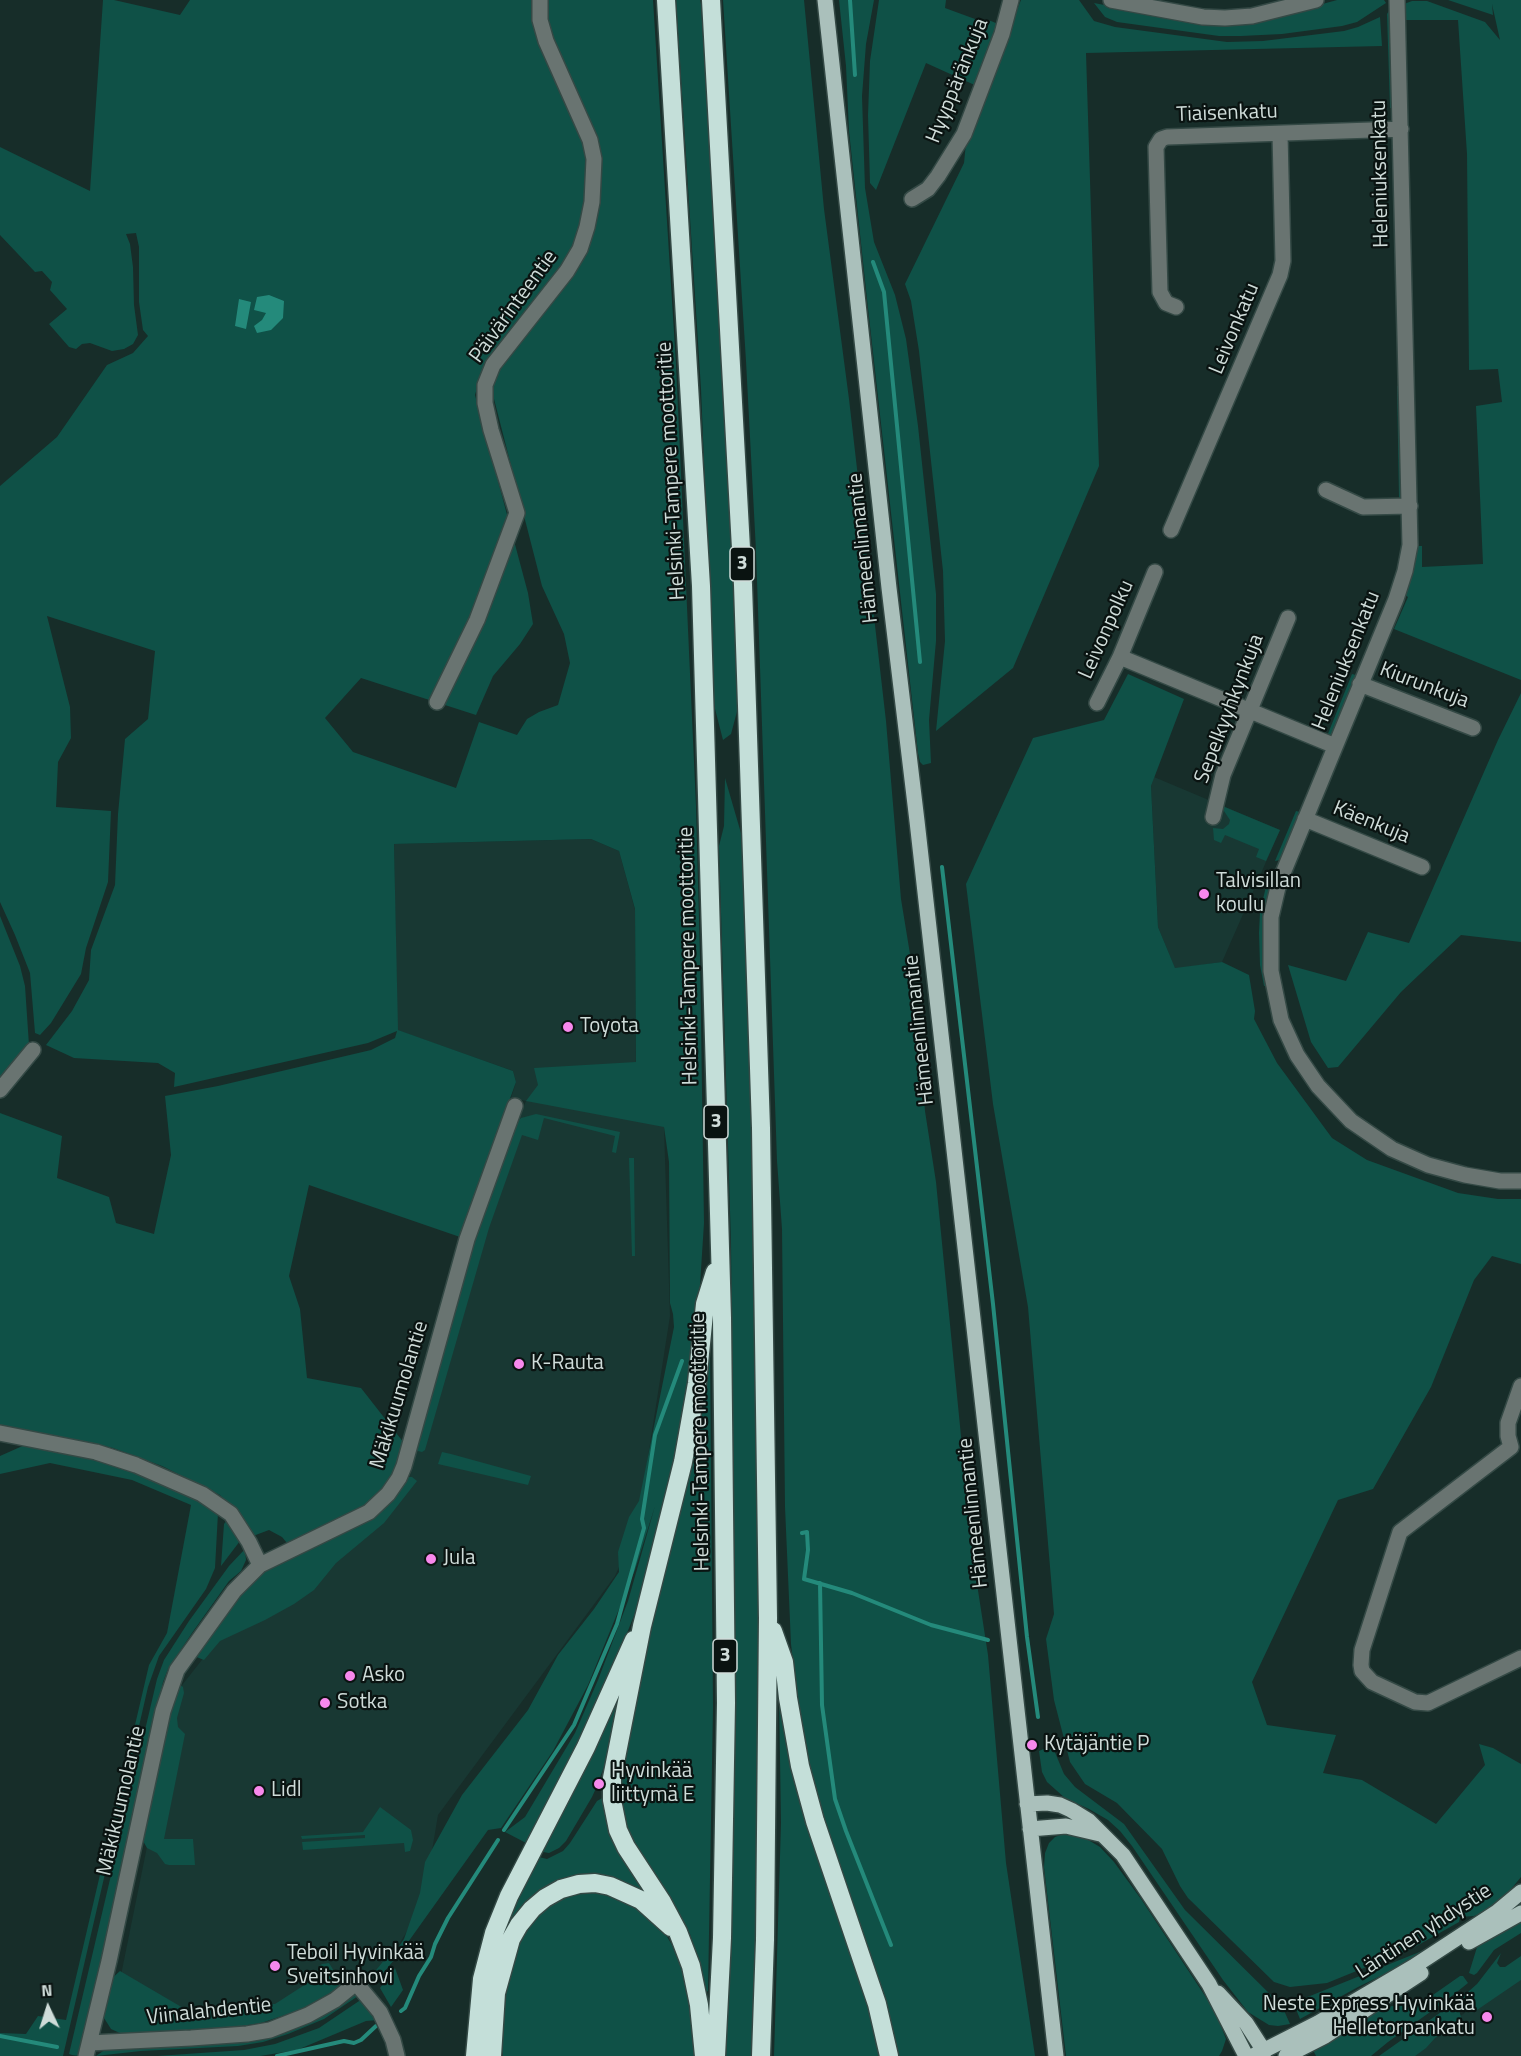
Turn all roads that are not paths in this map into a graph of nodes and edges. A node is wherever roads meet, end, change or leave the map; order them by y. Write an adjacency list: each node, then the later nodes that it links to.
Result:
1 (540, 0): 20 (street, Päivärinteentie)
2 (666, 0): 32 (highway, Helsinki-Tampere moottoritie / 3)
3 (711, 0): 37 (highway, 3)
4 (825, 0): 40 (main road, Hämeenlinnantie)
5 (1011, 0): 11 (street, Hyyppäränkuja)
6 (1111, 0): 7 (street)
7 (1316, 0)
8 (1397, 0): 9 (street, Heleniuksenkatu)
9 (1401, 129): 10 (street, Tiaisenkatu); 14 (street, Heleniuksenkatu)
10 (1280, 134): 12 (street, Tiaisenkatu); 15 (street, Leivonkatu)
11 (912, 199)
12 (1176, 307)
13 (1326, 490): 14 (street)
14 (1410, 506): 19 (street, Heleniuksenkatu)
15 (1171, 530)
16 (1155, 572): 18 (street, Leivonpolku)
17 (1288, 618): 22 (street, Sepelkyyhkynkuja)
18 (1120, 657): 21 (street, Leivonpolku); 22 (street)
19 (1360, 684): 23 (street, Kiurunkuja); 24 (street, Heleniuksenkatu)
20 (437, 702)
21 (1097, 703)
22 (1251, 711): 24 (street); 25 (street, Sepelkyyhkynkuja)
23 (1473, 728)
24 (1335, 746): 26 (street, Heleniuksenkatu)
25 (1213, 817)
26 (1305, 819): 27 (street, Käenkuja); 31 (street, Heleniuksenkatu)
27 (1422, 867)
28 (33, 1050): 29 (street)
29 (0, 1090)
30 (515, 1106): 36 (street, Mäkikuumolantie)
31 (1521, 1181)
32 (720, 1256): 38 (highway); 53 (highway, Helsinki-Tampere moottoritie / 3)
33 (1521, 1386): 35 (street)
34 (0, 1433): 36 (street)
35 (1516, 1449): 39 (street)
36 (260, 1565): 47 (street, Mäkikuumolantie)
37 (768, 1618): 54 (highway, 3); 55 (highway)
38 (642, 1626): 45 (highway); 50 (highway)
39 (1521, 1658)
40 (1027, 1804): 41 (main road, Hämeenlinnantie); 42 (main road)
41 (1030, 1829): 42 (main road); 56 (main road, Hämeenlinnantie)
42 (1106, 1836): 46 (main road)
43 (1521, 1892): 48 (main road, Läntinen yhdystie)
44 (1521, 1913): 58 (main road, Läntinen yhdystie)
45 (678, 1932): 51 (highway); 52 (highway)
46 (1209, 1984): 48 (main road); 57 (main road)
47 (87, 2050): 49 (street, Viinalahdentie)
48 (1260, 2054)
49 (397, 2056)
50 (475, 2056)
51 (492, 2056)
52 (704, 2056)
53 (716, 2056)
54 (761, 2056)
55 (889, 2056)
56 (1056, 2056)
57 (1246, 2056)
58 (1286, 2056)

